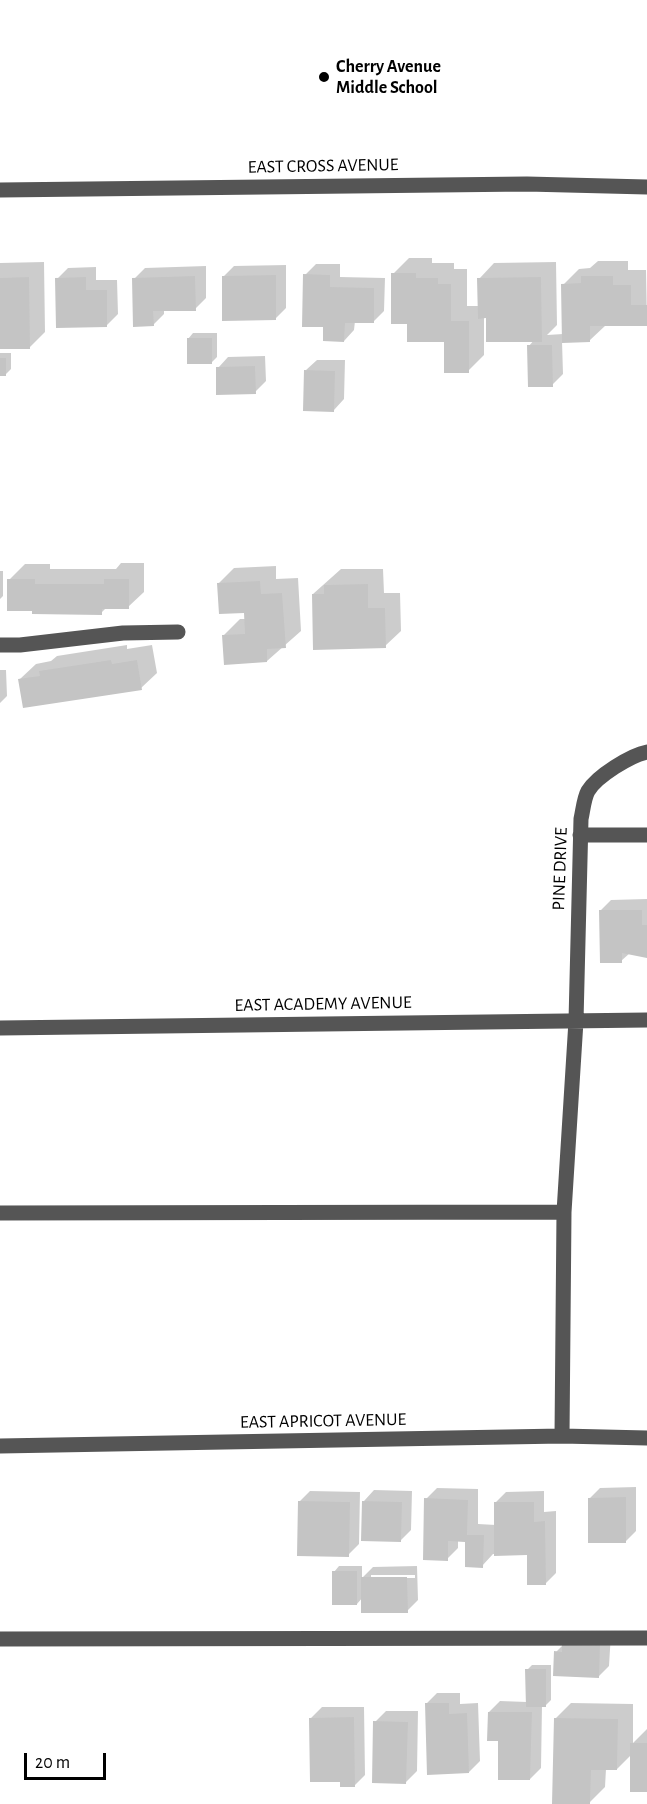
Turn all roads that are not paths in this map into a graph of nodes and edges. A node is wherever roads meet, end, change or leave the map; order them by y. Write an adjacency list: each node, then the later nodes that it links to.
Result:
1 (647, 187): 2 (street, EAST CROSS AVENUE)
2 (0, 190)
3 (178, 632): 4 (street)
4 (0, 645)
5 (647, 752): 6 (street, PINE DRIVE)
6 (580, 835): 7 (street); 9 (street, PINE DRIVE)
7 (647, 835)
8 (647, 1020): 9 (street, EAST ACADEMY AVENUE)
9 (576, 1021): 10 (street, EAST ACADEMY AVENUE); 11 (street, PINE DRIVE)
10 (0, 1028)
11 (564, 1212): 12 (street); 13 (street, PINE DRIVE)
12 (0, 1213)
13 (562, 1436): 14 (street, EAST APRICOT AVENUE); 15 (street, EAST APRICOT AVENUE)
14 (647, 1438)
15 (0, 1446)
16 (647, 1638): 17 (street)
17 (0, 1639)

